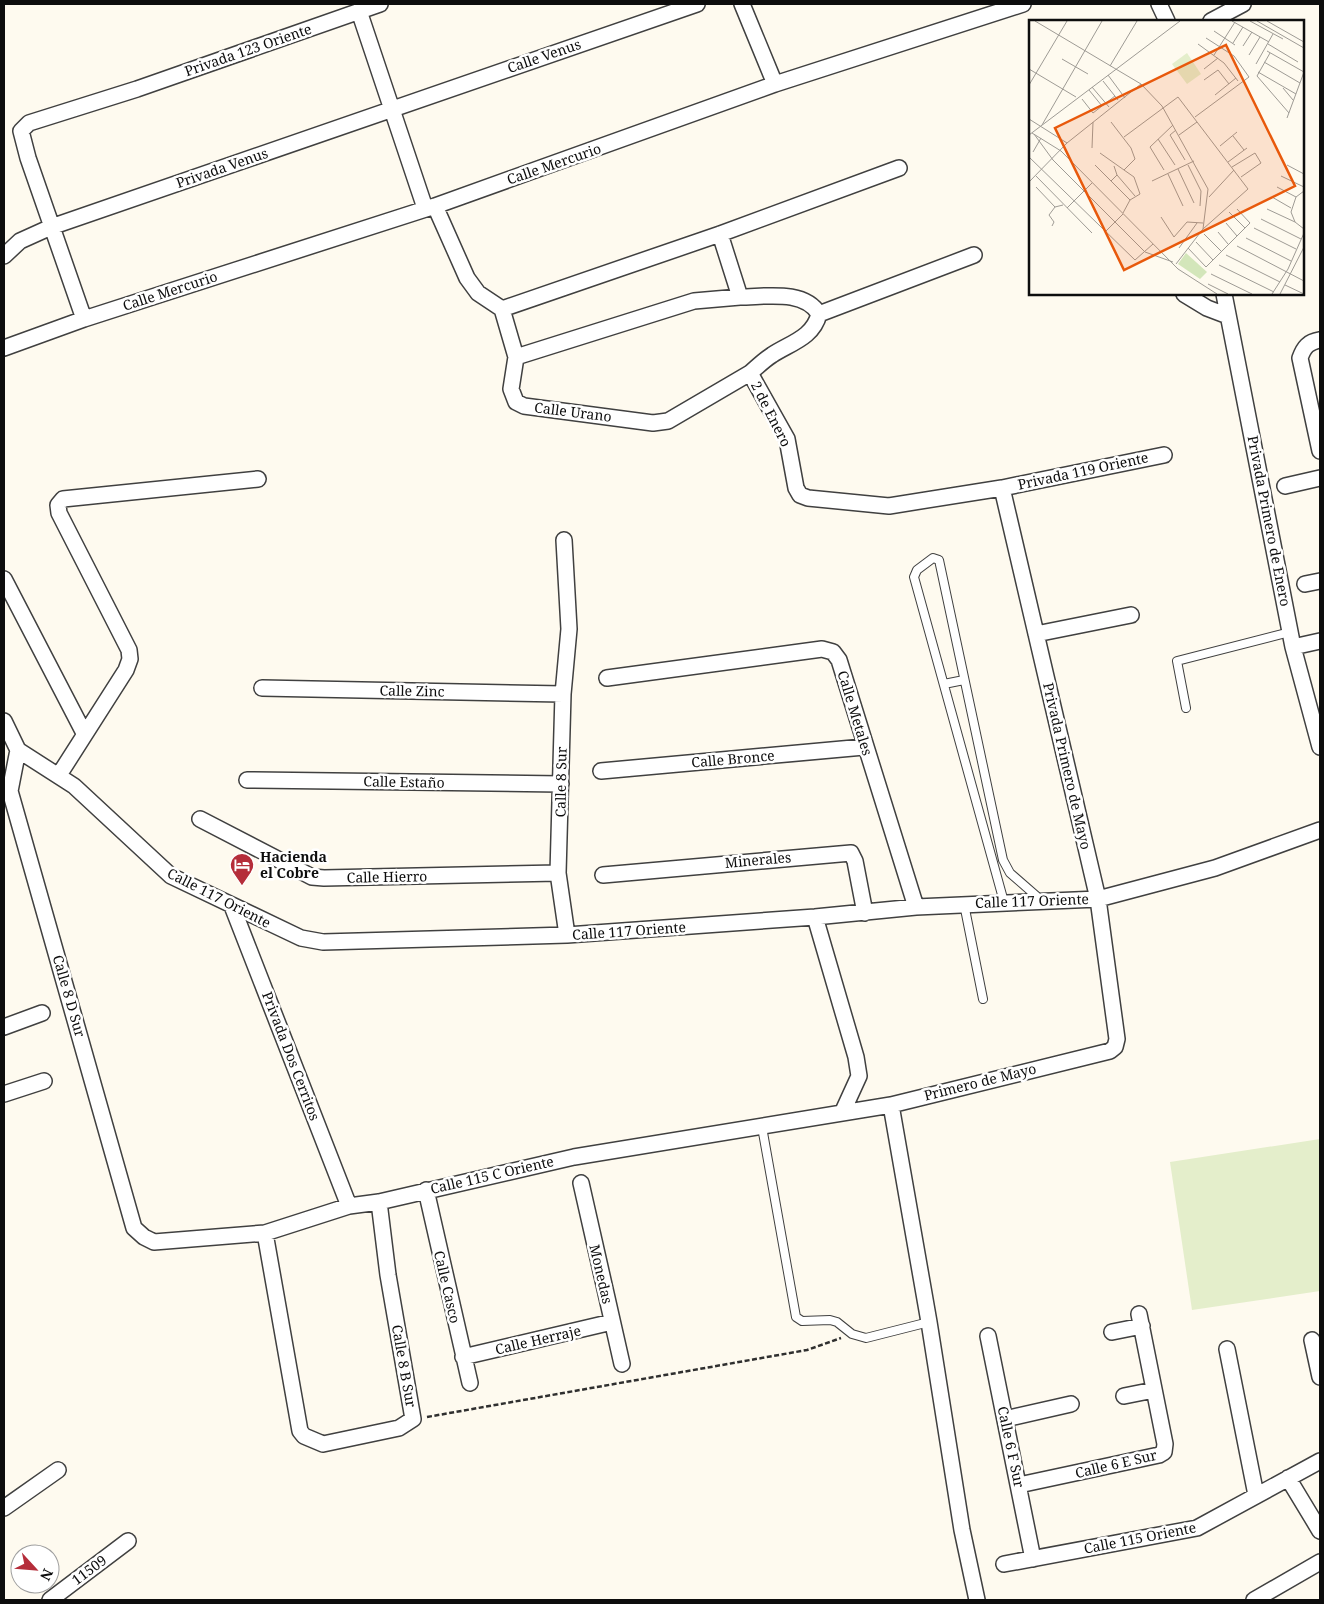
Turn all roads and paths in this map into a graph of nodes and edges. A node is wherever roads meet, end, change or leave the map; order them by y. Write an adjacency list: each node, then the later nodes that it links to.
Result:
1 (380, 4): 7 (street, Privada 123 Oriente)
2 (697, 4): 11 (street, Calle Venus)
3 (742, 4): 10 (street)
4 (1023, 4): 10 (street, Calle Mercurio)
5 (1160, 4): 8 (street)
6 (1243, 4): 9 (street)
7 (359, 11): 11 (street); 14 (street, Privada 123 Oriente)
8 (1167, 20)
9 (1213, 20)
10 (775, 84): 13 (street, Calle Mercurio)
11 (392, 109): 13 (street); 14 (street, Privada Venus)
12 (899, 168): 15 (street)
13 (430, 207): 21 (street); 24 (street, Calle Mercurio)
14 (51, 227): 17 (street, Privada Venus); 24 (street)
15 (720, 234): 20 (street); 21 (street)
16 (974, 255): 22 (street)
17 (4, 256)
18 (1186, 295): 23 (street)
19 (1224, 295): 23 (street, Privada Primero de Enero)
20 (740, 297): 22 (street); 27 (street)
21 (502, 309): 27 (street, Calle Urano)
22 (819, 314): 28 (street, 2 de Enero)
23 (1228, 316): 41 (street, Privada Primero de Enero)
24 (84, 319): 26 (street, Calle Mercurio)
25 (1320, 340): 29 (street)
26 (4, 348)
27 (516, 358): 28 (street, Calle Urano)
28 (750, 373): 34 (street, 2 de Enero)
29 (1320, 446)
30 (1164, 455): 34 (street, Privada 119 Oriente)
31 (1320, 478): 33 (street)
32 (258, 479): 50 (street)
33 (1285, 486)
34 (1002, 488): 40 (street, Privada Primero de Mayo)
35 (564, 540): 47 (street, Calle 8 Sur)
36 (4, 579): 50 (street)
37 (1320, 581): 38 (street)
38 (1305, 584)
39 (1130, 615): 40 (street)
40 (1036, 634): 64 (street, Privada Primero de Mayo)
41 (1292, 639): 42 (street); 48 (lane); 52 (street, Privada Primero de Enero)
42 (1320, 641)
43 (607, 678): 51 (street, Calle Metales)
44 (964, 680): 45 (lane); 45 (lane); 57 (lane)
45 (944, 684): 59 (lane)
46 (262, 688): 47 (street, Calle Zinc)
47 (563, 694): 58 (street, Calle 8 Sur)
48 (1186, 708)
49 (4, 721): 53 (street, Calle 117 Oriente)
50 (84, 733): 55 (street)
51 (864, 746): 54 (street, Calle Bronce); 69 (street, Calle Metales)
52 (1320, 747)
53 (18, 750): 55 (street, Calle 117 Oriente); 87 (street, Calle 8 D Sur)
54 (601, 771)
55 (59, 775): 68 (street, Calle 117 Oriente)
56 (247, 780): 58 (street, Calle Estaño)
57 (986, 781): 59 (lane); 65 (lane)
58 (561, 784): 62 (street, Calle 8 Sur)
59 (972, 784): 66 (lane)
60 (200, 819): 62 (street, Calle Hierro)
61 (1320, 830): 64 (street, Calle 117 Oriente)
62 (558, 873): 72 (street, Calle 8 Sur)
63 (603, 875): 70 (street, Minerales)
64 (1098, 899): 65 (street, Calle 117 Oriente); 76 (street, Privada Primero de Mayo)
65 (1041, 900): 66 (street, Calle 117 Oriente)
66 (1004, 902): 67 (street, Calle 117 Oriente)
67 (964, 904): 69 (street, Calle 117 Oriente); 73 (lane)
68 (232, 906): 72 (street, Calle 117 Oriente); 85 (street, Privada Dos Cerritos)
69 (916, 907): 70 (street, Calle 117 Oriente)
70 (865, 913): 71 (street, Calle 117 Oriente)
71 (815, 917): 72 (street, Calle 117 Oriente); 80 (street)
72 (567, 935)
73 (983, 1000)
74 (42, 1013): 75 (street)
75 (4, 1026)
76 (1115, 1047): 79 (street, Primero de Mayo)
77 (44, 1081): 78 (street)
78 (4, 1094)
79 (890, 1105): 80 (street, Primero de Mayo); 89 (street)
80 (843, 1111): 81 (street, Calle 115 C Oriente)
81 (762, 1127): 83 (street, Calle 115 C Oriente); 91 (lane)
82 (581, 1183): 88 (street, Monedas)
83 (426, 1190): 84 (street, Calle 115 C Oriente); 95 (street, Calle Casco)
84 (379, 1202): 85 (street, Calle 115 C Oriente); 102 (street, Calle 8 B Sur)
85 (349, 1206): 86 (street, Calle 115 C Oriente)
86 (265, 1233): 87 (street, Calle 115 C Oriente); 102 (street, Calle 8 B Sur)
87 (144, 1238)
88 (612, 1322): 95 (street, Calle Herraje); 96 (street, Monedas)
89 (929, 1322): 91 (lane); 116 (street)
90 (1112, 1332): 99 (street, Calle 6 E Sur)
91 (852, 1334): 102 (path)
92 (988, 1336): 103 (street, Calle 6 F Sur)
93 (1312, 1340): 97 (street)
94 (1227, 1349): 108 (street)
95 (463, 1357): 98 (street, Calle Casco)
96 (622, 1364)
97 (1320, 1377)
98 (470, 1384)
99 (1154, 1390): 100 (street); 107 (street, Calle 6 E Sur)
100 (1124, 1396)
101 (1071, 1404): 103 (street)
102 (412, 1419)
103 (1005, 1419): 107 (street, Calle 6 F Sur)
104 (1320, 1460): 106 (street, Calle 115 Oriente)
105 (58, 1470): 109 (street)
106 (1288, 1478): 108 (street, Calle 115 Oriente); 110 (street)
107 (1019, 1485): 112 (street, Calle 6 F Sur)
108 (1256, 1496): 112 (street, Calle 115 Oriente)
109 (4, 1508)
110 (1320, 1531)
111 (128, 1540): 115 (street, 11509)
112 (1033, 1558): 114 (street, Calle 115 Oriente)
113 (1320, 1562): 117 (street)
114 (1004, 1564)
115 (50, 1600)
116 (977, 1600)
117 (1254, 1600)

